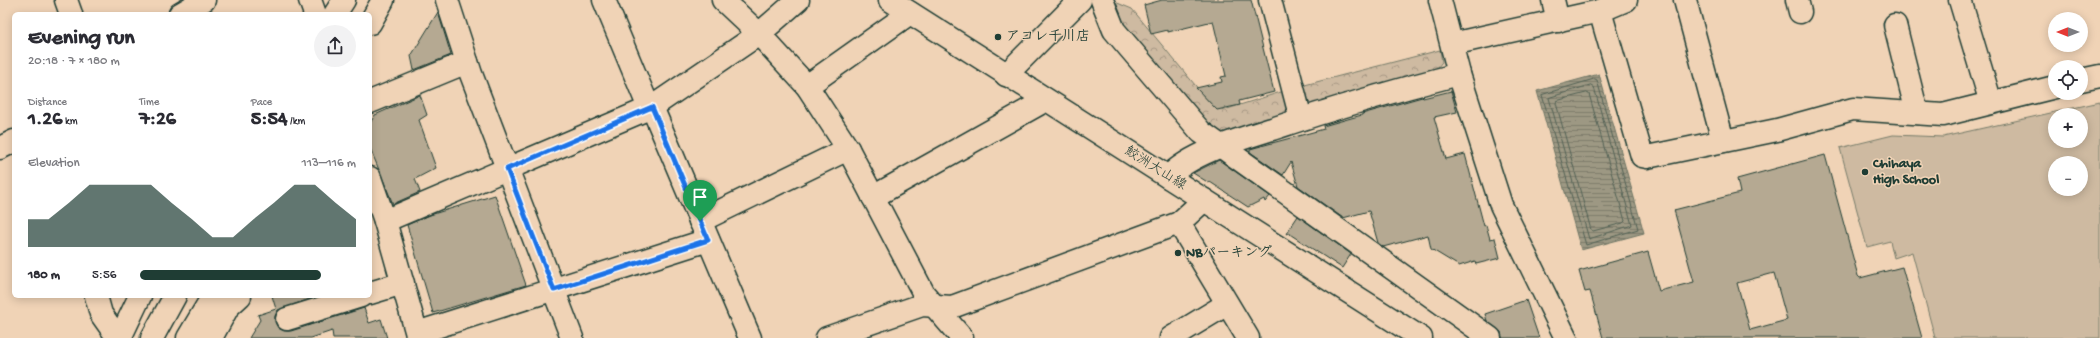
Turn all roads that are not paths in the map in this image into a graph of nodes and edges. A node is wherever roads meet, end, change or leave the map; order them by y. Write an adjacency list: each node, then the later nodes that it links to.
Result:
1 (66, 0): 20 (street)
2 (204, 0): 21 (street)
3 (310, 0): 22 (street)
4 (344, 0): 23 (street)
5 (383, 0): 24 (street)
6 (447, 0): 28 (street)
7 (604, 0): 38 (street)
8 (723, 0): 26 (street)
9 (798, 0): 26 (street)
10 (1270, 0): 40 (street)
11 (1440, 0): 27 (street)
12 (1626, 0): 19 (street)
13 (1685, 0): 41 (street)
14 (1960, 0): 37 (street)
15 (1071, 2): 16 (street); 29 (street)
16 (1103, 3): 43 (street)
17 (906, 6): 29 (street, 鮫洲大山線); 33 (street)
18 (1556, 10): 19 (street); 27 (street)
19 (1600, 11): 41 (street)
20 (70, 12)
21 (183, 12)
22 (314, 12)
23 (336, 12)
24 (372, 19)
25 (1894, 25): 39 (street)
26 (759, 34): 33 (street); 38 (street)
27 (1452, 44): 30 (street)
28 (467, 62): 36 (street); 46 (street)
29 (1006, 74): 35 (street, 鮫洲大山線)
30 (1459, 74): 40 (street); 79 (street)
31 (2100, 76): 32 (street)
32 (2088, 79)
33 (807, 86): 45 (street)
34 (2048, 89): 37 (street)
35 (1046, 100): 47 (street, 鮫洲大山線); 49 (street)
36 (372, 101)
37 (1991, 103): 39 (street)
38 (650, 108): 46 (street); 53 (street)
39 (1918, 113): 41 (street)
40 (1301, 119): 43 (street)
41 (1723, 141)
42 (12, 142): 44 (street)
43 (1219, 146): 47 (street); 78 (street)
44 (0, 148)
45 (848, 149): 49 (street); 53 (street)
46 (507, 169): 51 (street); 55 (street)
47 (1168, 177): 50 (street, 鮫洲大山線)
48 (372, 183): 51 (street)
49 (873, 197): 64 (street)
50 (1204, 200): 52 (street); 77 (street, 鮫洲大山線)
51 (386, 221): 54 (street)
52 (1179, 223): 63 (street); 64 (street)
53 (704, 230): 55 (street); 72 (street)
54 (403, 283): 56 (street); 66 (street)
55 (554, 290): 66 (street); 71 (street)
56 (372, 292)
57 (97, 298): 67 (street)
58 (139, 298): 67 (street)
59 (174, 298): 68 (street)
60 (212, 298): 69 (street)
61 (238, 298): 70 (street)
62 (355, 298): 65 (street)
63 (1227, 304): 75 (street); 76 (street)
64 (936, 306): 73 (street); 74 (street)
65 (287, 319)
66 (418, 336)
67 (119, 338)
68 (152, 338)
69 (188, 338)
70 (211, 338)
71 (572, 338)
72 (750, 338)
73 (827, 338)
74 (962, 338)
75 (1171, 338)
76 (1248, 338)
77 (1420, 338)
78 (1490, 338)
79 (1566, 338)

